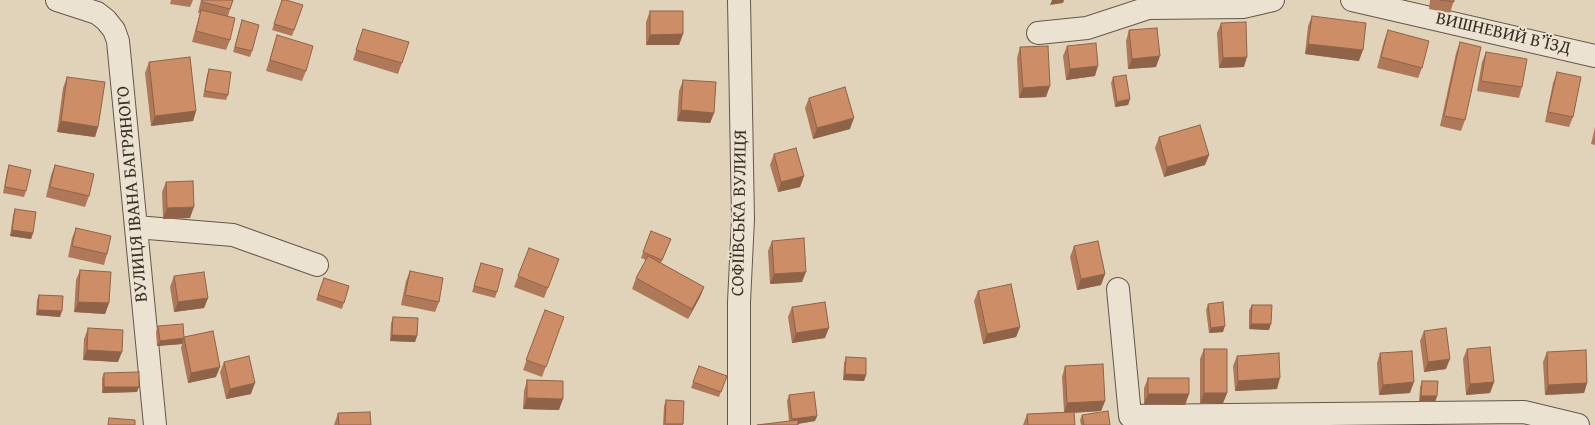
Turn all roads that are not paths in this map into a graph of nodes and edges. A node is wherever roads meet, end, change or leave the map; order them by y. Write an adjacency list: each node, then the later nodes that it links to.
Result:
1 (57, 0): 7 (street, ВУЛИЦЯ ІВАНА БАГРЯНОГО)
2 (740, 0): 11 (street, СОФІЇВСЬКА ВУЛИЦЯ)
3 (1273, 0): 5 (street)
4 (1352, 0): 6 (street, ВИШНЕВИЙ В’ЇЗД)
5 (1038, 34)
6 (1595, 56)
7 (136, 227): 8 (street); 10 (street, ВУЛИЦЯ ІВАНА БАГРЯНОГО)
8 (316, 265)
9 (1118, 289): 12 (street)
10 (155, 425)
11 (739, 425)
12 (1578, 425)

